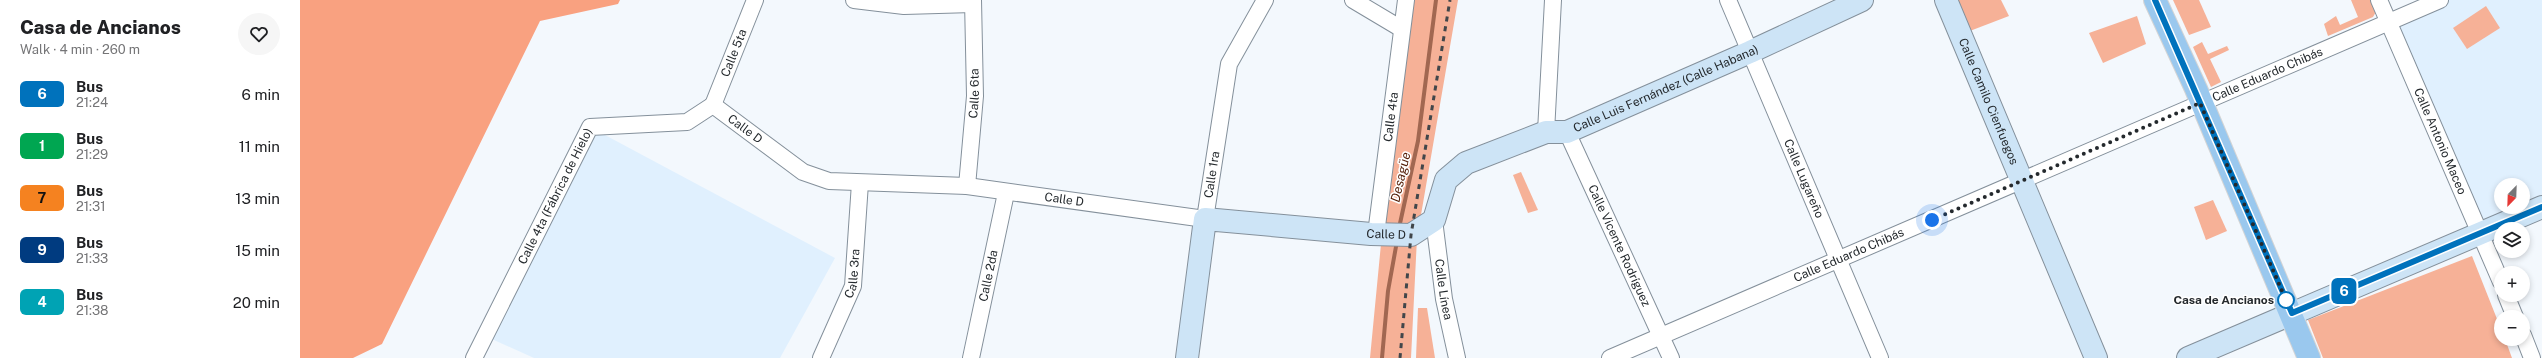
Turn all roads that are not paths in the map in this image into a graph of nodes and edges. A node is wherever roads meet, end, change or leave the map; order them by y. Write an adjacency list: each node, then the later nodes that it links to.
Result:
1 (754, 0): 18 (street, Calle 5ta)
2 (854, 0): 13 (street)
3 (1264, 0): 25 (street, Calle 1ra)
4 (1353, 0): 15 (street)
5 (1406, 0): 15 (street, Calle 4ta)
6 (1553, 0): 19 (street, Calle Vicente Rodríguez)
7 (1728, 0): 16 (street, Calle Lugareño)
8 (1862, 0): 16 (street, Calle Luis Fernández (Calle Habana))
9 (1946, 0): 20 (street, Calle Camilo Cienfuegos)
10 (2155, 0): 17 (main road)
11 (2379, 0): 14 (street, Calle Antonio Maceo)
12 (2440, 0): 14 (street, Calle Eduardo Chibás)
13 (973, 2): 22 (street, Calle 6ta)
14 (2388, 22): 17 (street, Calle Eduardo Chibás); 27 (street, Calle Antonio Maceo)
15 (1400, 28): 28 (street, Calle 4ta)
16 (1750, 52): 19 (street, Calle Luis Fernández (Calle Habana)); 29 (street, Calle Lugareño)
17 (2200, 103): 20 (street, Calle Eduardo Chibás); 31 (main road)
18 (713, 105): 21 (street, Calle D); 34 (street, Calle 4ta (Fábrica de Hielo))
19 (1557, 132): 26 (street, Calle Luis Fernández (Calle Habana)); 32 (street, Calle Vicente Rodríguez)
20 (2022, 182): 29 (street, Calle Eduardo Chibás); 42 (street, Calle Camilo Cienfuegos)
21 (860, 183): 22 (street, Calle D); 35 (street, Calle 3ra)
22 (967, 186): 23 (street, Calle D)
23 (1006, 193): 25 (street, Calle D); 36 (street, Calle 2da)
24 (2542, 208): 27 (street)
25 (1205, 219): 28 (street, Calle D); 37 (street, Calle 1ra)
26 (1434, 220): 28 (street, Calle D); 38 (street, Calle Línea)
27 (2481, 233): 30 (street, Calle Antonio Maceo); 31 (street)
28 (1390, 234)
29 (1839, 260): 32 (street, Calle Eduardo Chibás); 41 (street, Calle Lugareño)
30 (2494, 266)
31 (2292, 313): 43 (street); 44 (main road)
32 (1661, 335): 39 (street, Calle Eduardo Chibás); 40 (street, Calle Vicente Rodríguez)
33 (2527, 346): 45 (street)
34 (474, 358)
35 (821, 358)
36 (971, 358)
37 (1187, 358)
38 (1457, 358)
39 (1610, 358)
40 (1671, 358)
41 (1880, 358)
42 (2096, 358)
43 (2188, 358)
44 (2309, 358)
45 (2532, 358)

